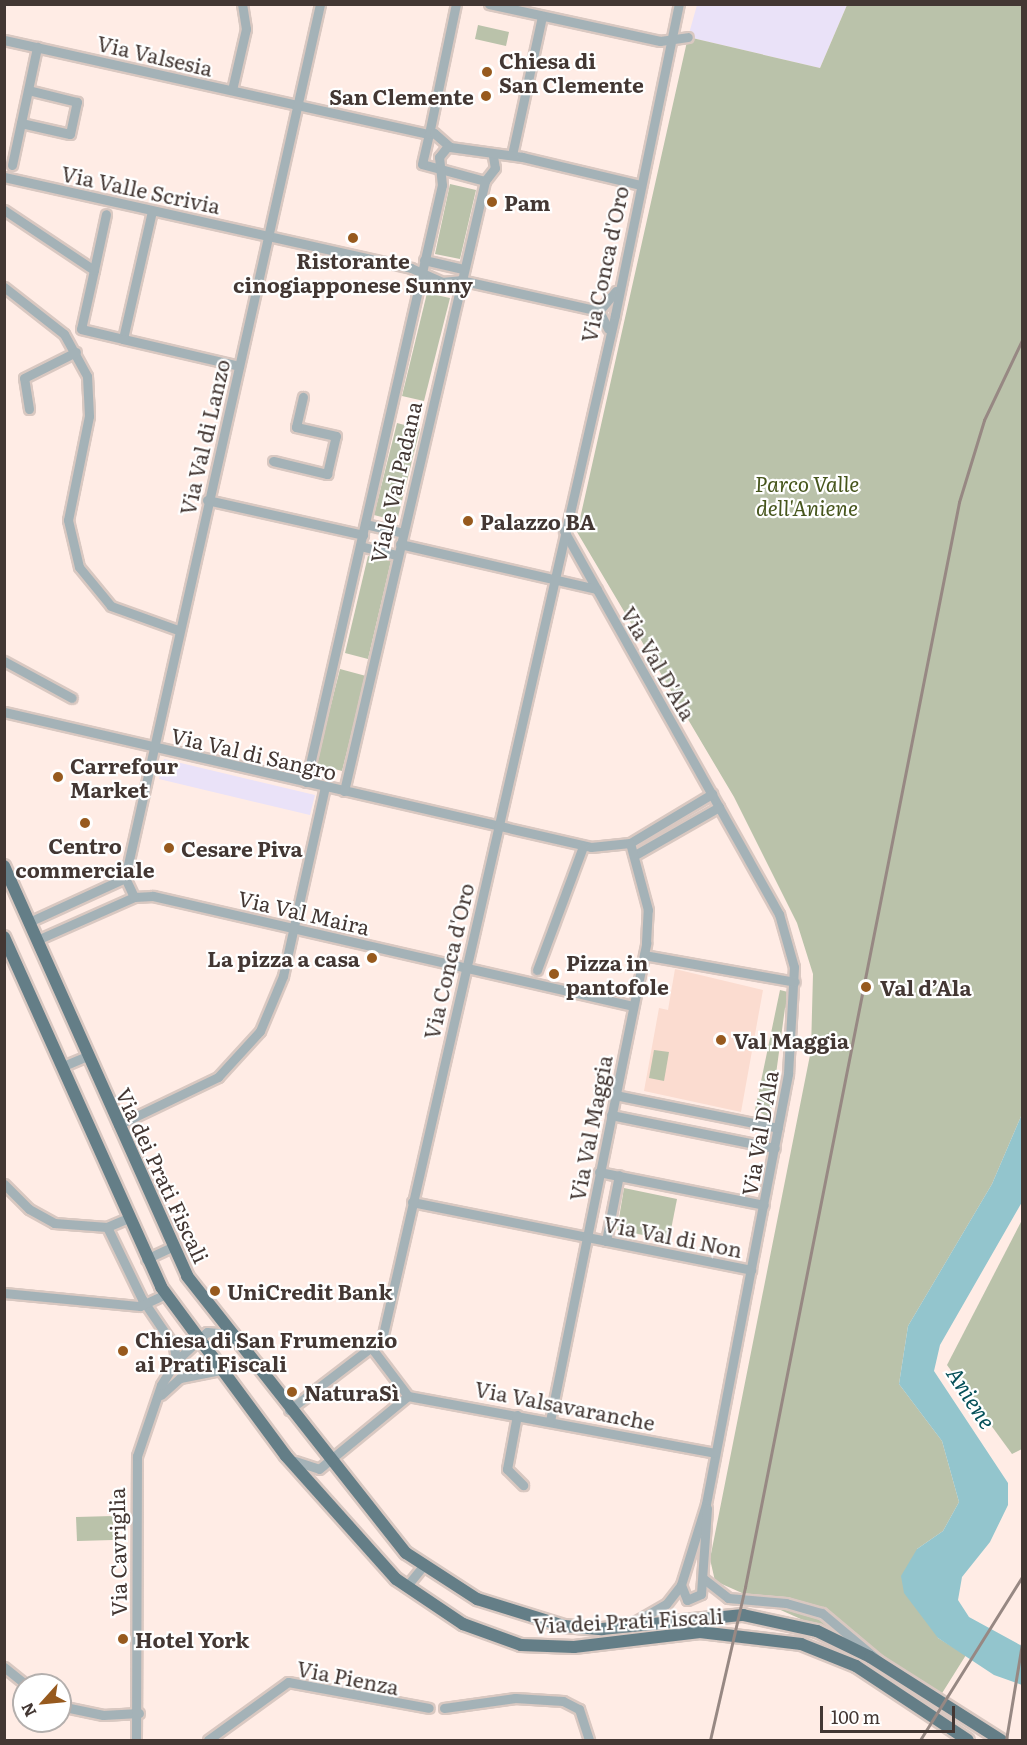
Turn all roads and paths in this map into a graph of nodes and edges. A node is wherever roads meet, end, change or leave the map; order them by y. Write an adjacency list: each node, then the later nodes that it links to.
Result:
1 (242, 4): 13 (street)
2 (320, 4): 14 (street, Via Val di Lanzo)
3 (456, 4): 16 (street)
4 (489, 4): 6 (street)
5 (679, 4): 10 (street, Via Conca d'Oro)
6 (506, 6): 7 (street)
7 (542, 16): 10 (street); 18 (street)
8 (688, 38): 10 (street)
9 (4, 40): 11 (street, Via Valsesia)
10 (671, 42): 24 (street, Via Conca d'Oro)
11 (37, 47): 12 (street); 13 (street, Via Valsesia)
12 (28, 90): 15 (street); 15 (street)
13 (232, 90): 14 (street, Via Valsesia)
14 (298, 106): 16 (street, Via Valsesia); 28 (street, Via Val di Lanzo)
15 (21, 123): 20 (street)
16 (429, 134): 17 (street); 21 (street)
17 (448, 146): 19 (street); 21 (street, Viale Val Padana)
18 (512, 155): 19 (street); 24 (street)
19 (493, 156): 23 (street, Viale Val Padana)
20 (12, 165)
21 (444, 171): 23 (street); 29 (street, Viale Val Padana)
22 (4, 177): 26 (street, Via Valle Scrivia)
23 (485, 182): 30 (street, Viale Val Padana)
24 (640, 185): 35 (street, Via Conca d'Oro)
25 (4, 210): 31 (street)
26 (152, 211): 28 (street, Via Valle Scrivia); 38 (street)
27 (106, 214): 31 (street)
28 (270, 235): 32 (street, Via Valle Scrivia); 40 (street, Via Val di Lanzo)
29 (424, 260): 30 (street); 32 (street, Viale Val Padana)
30 (463, 268): 33 (street, Viale Val Padana)
31 (94, 270): 38 (street)
32 (421, 270): 33 (street, Via Valle Scrivia); 45 (street, Viale Val Padana)
33 (460, 280): 36 (street, Via Valle Scrivia); 47 (street, Viale Val Padana)
34 (4, 287): 39 (street)
35 (617, 289): 36 (street); 37 (street, Via Conca d'Oro)
36 (599, 311): 37 (street)
37 (608, 329): 46 (street, Via Conca d'Oro)
38 (123, 339): 40 (street)
39 (76, 352): 42 (street); 54 (street)
40 (239, 366): 44 (street, Via Val di Lanzo)
41 (303, 397): 43 (street)
42 (29, 409)
43 (273, 461)
44 (207, 500): 48 (street); 54 (street, Via Val di Lanzo)
45 (365, 524): 47 (street); 48 (street, Viale Val Padana)
46 (564, 531): 52 (street, Via Conca d'Oro); 53 (street, Via Val D'Ala)
47 (403, 532): 49 (street, Viale Val Padana)
48 (363, 535): 50 (street, Viale Val Padana)
49 (400, 544): 51 (street, Viale Val Padana); 52 (street)
50 (360, 546): 51 (street); 59 (street, Viale Val Padana)
51 (397, 555): 61 (street, Viale Val Padana)
52 (553, 577): 53 (street); 64 (street, Via Conca d'Oro)
53 (597, 589): 62 (street, Via Val D'Ala)
54 (178, 630): 58 (street, Via Val di Lanzo)
55 (4, 661): 56 (street)
56 (72, 698)
57 (4, 712): 58 (street, Via Val di Sangro)
58 (152, 749): 59 (street, Via Val di Sangro); 69 (street, Via Val di Lanzo)
59 (306, 782): 60 (street, Via Val di Sangro)
60 (325, 787): 61 (street, Via Val di Sangro); 72 (street)
61 (344, 791): 64 (street, Via Val di Sangro)
62 (712, 794): 63 (street, Via Val D'Ala); 65 (street)
63 (719, 807): 67 (street); 78 (street, Via Val D'Ala)
64 (496, 827): 66 (street, Via Val di Sangro); 76 (street, Via Conca d'Oro)
65 (630, 843): 66 (street, Via Val di Sangro); 67 (street, Via Val Maggia)
66 (583, 846): 77 (street)
67 (635, 855): 75 (street, Via Val Maggia)
68 (4, 866): 71 (main road, Via dei Prati Fiscali)
69 (125, 878): 70 (street); 71 (street)
70 (134, 897): 72 (street, Via Val Maira); 74 (street, Via Val Maira)
71 (29, 922): 74 (main road, Via dei Prati Fiscali)
72 (294, 928): 76 (street, Via Val Maira); 84 (street)
73 (4, 937): 81 (main road)
74 (37, 940): 80 (main road, Via dei Prati Fiscali)
75 (644, 955): 78 (street); 79 (street, Via Val Maggia)
76 (465, 967): 79 (street, Via Val Maira); 90 (street, Via Conca d'Oro)
77 (537, 970)
78 (795, 982): 85 (street, Via Val D'Ala)
79 (633, 1006): 82 (street, Via Val Maggia)
80 (87, 1056): 81 (street); 84 (main road, Via dei Prati Fiscali)
81 (61, 1067): 92 (main road)
82 (615, 1095): 83 (street, Via Val Maggia); 85 (street)
83 (610, 1114): 86 (street); 87 (street, Via Val Maggia)
84 (118, 1125): 96 (main road, Via dei Prati Fiscali)
85 (778, 1128): 86 (street, Via Val D'Ala)
86 (775, 1148): 91 (street, Via Val D'Ala)
87 (599, 1172): 88 (street); 94 (street, Via Val Maggia)
88 (619, 1175): 91 (street); 95 (street)
89 (4, 1184): 93 (street)
90 (412, 1202): 94 (street, Via Val di Non); 104 (street, Via Conca d'Oro)
91 (764, 1205): 98 (street, Via Val D'Ala)
92 (128, 1218): 93 (street); 97 (main road)
93 (107, 1227): 101 (street)
94 (586, 1237): 95 (street, Via Val di Non); 111 (street, Via Val Maggia)
95 (606, 1241): 98 (street, Via Val di Non)
96 (172, 1247): 97 (street); 102 (main road, Via dei Prati Fiscali)
97 (146, 1259): 100 (main road)
98 (751, 1270): 112 (street, Via Val D'Ala)
99 (4, 1293): 101 (street)
100 (166, 1294): 101 (street); 103 (main road)
101 (145, 1304): 105 (street)
102 (229, 1334): 103 (street); 109 (main road, Via dei Prati Fiscali)
103 (196, 1340): 105 (street, Via Cavriglia); 106 (main road)
104 (370, 1346): 107 (street); 109 (street, Via Conca d'Oro)
105 (176, 1361): 108 (street, Via Cavriglia)
106 (220, 1370): 108 (street, Via Cavriglia); 113 (main road, Via dei Prati Fiscali)
107 (408, 1396): 110 (street, Via Valsavaranche); 114 (street)
108 (156, 1401): 126 (street, Via Cavriglia)
109 (289, 1410): 114 (main road, Via dei Prati Fiscali)
110 (517, 1415): 111 (street, Via Valsavaranche); 115 (street)
111 (550, 1421): 112 (street, Via Valsavaranche)
112 (715, 1453): 116 (street, Via Val D'Ala)
113 (286, 1456): 114 (street); 120 (main road, Via dei Prati Fiscali)
114 (329, 1460): 117 (main road, Via dei Prati Fiscali)
115 (523, 1485)
116 (706, 1504): 118 (street); 119 (street, Via Val D'Ala)
117 (422, 1567): 120 (street); 121 (main road, Via dei Prati Fiscali)
118 (704, 1579): 119 (street); 122 (street)
119 (681, 1585): 121 (street, Via Val D'Ala)
120 (406, 1587): 130 (main road, Via dei Prati Fiscali)
121 (629, 1625): 122 (main road, Via dei Prati Fiscali)
122 (880, 1663): 131 (main road, Via dei Prati Fiscali)
123 (429, 1708): 128 (street, Via Pienza)
124 (444, 1708): 129 (street)
125 (72, 1709): 126 (street)
126 (139, 1713): 127 (street, Via Cavriglia)
127 (136, 1740)
128 (208, 1740)
129 (589, 1740)
130 (968, 1740)
131 (1001, 1740)

